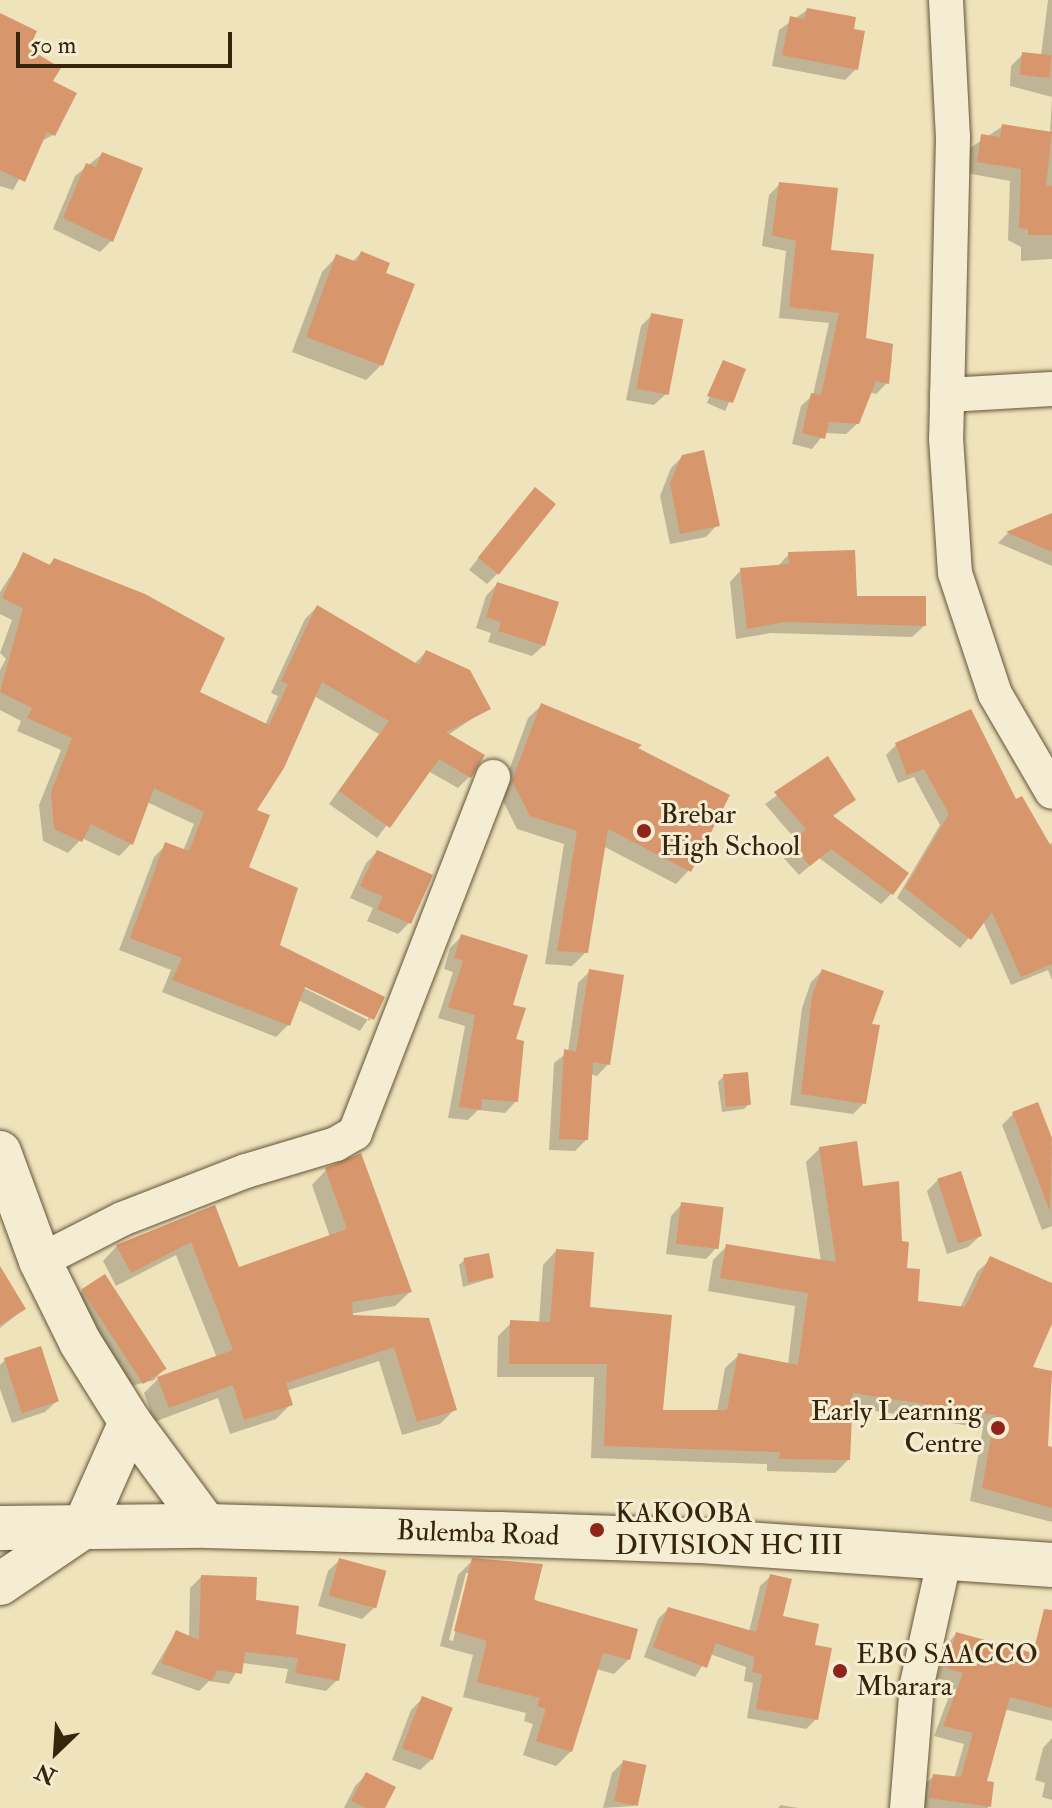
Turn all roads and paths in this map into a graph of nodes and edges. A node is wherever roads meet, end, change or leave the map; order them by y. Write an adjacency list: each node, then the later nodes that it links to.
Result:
1 (946, 0): 3 (street)
2 (1052, 389): 3 (street)
3 (947, 395): 5 (street)
4 (493, 777): 7 (street)
5 (1052, 792)
6 (0, 1152): 7 (street)
7 (40, 1261): 8 (street)
8 (130, 1422): 9 (street); 11 (street)
9 (207, 1526): 11 (main road, Bulemba Road); 12 (main road, Bulemba Road)
10 (0, 1528): 11 (main road, Bulemba Road)
11 (83, 1528): 14 (street)
12 (945, 1557): 13 (main road, Bulemba Road); 15 (street)
13 (1052, 1565)
14 (0, 1584)
15 (907, 1808)

